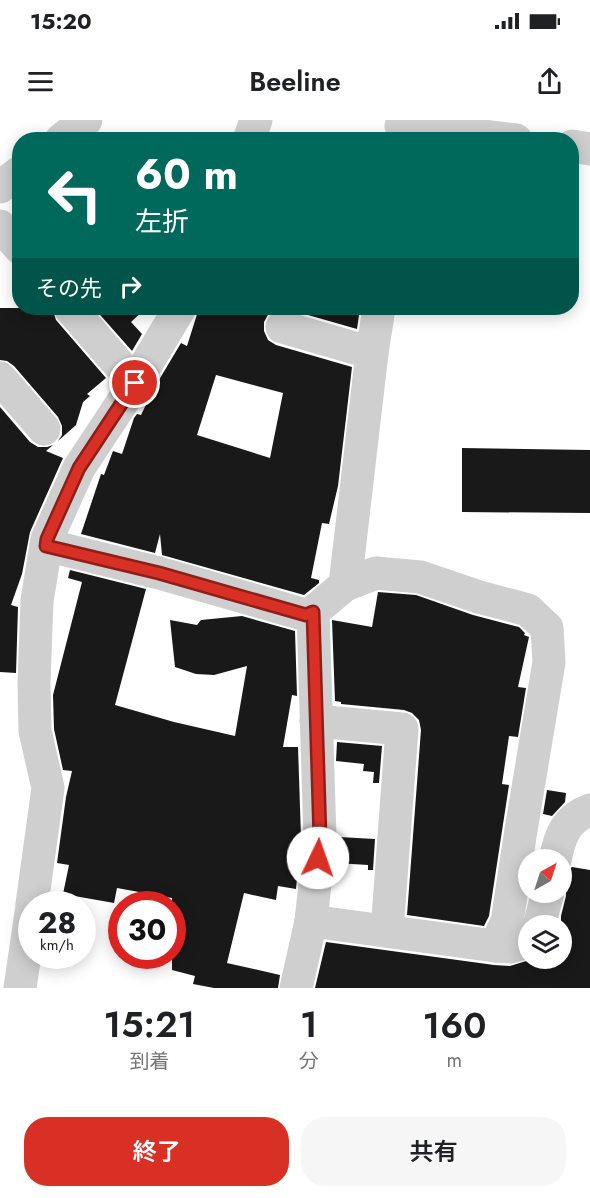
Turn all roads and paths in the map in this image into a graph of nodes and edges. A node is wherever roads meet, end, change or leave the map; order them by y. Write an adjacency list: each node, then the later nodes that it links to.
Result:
1 (86, 120): 3 (street)
2 (401, 128): 4 (street)
3 (71, 132)
4 (439, 132)
5 (0, 226): 6 (street)
6 (12, 239)
7 (76, 315): 13 (street)
8 (176, 315): 13 (street)
9 (378, 315): 11 (street)
10 (282, 327): 11 (street)
11 (372, 353): 16 (street)
12 (0, 378): 14 (street)
13 (135, 383): 15 (street)
14 (44, 429)
15 (46, 546): 17 (street); 21 (street)
16 (345, 585): 17 (street); 25 (street)
17 (313, 612): 18 (street)
18 (316, 721): 22 (street); 23 (street)
19 (590, 810): 20 (street)
20 (559, 849)
21 (34, 891)
22 (311, 921): 23 (street); 28 (street)
23 (387, 931): 25 (street)
24 (518, 945): 25 (street)
25 (495, 946)
26 (23, 969): 27 (street)
27 (20, 988)
28 (296, 988)

